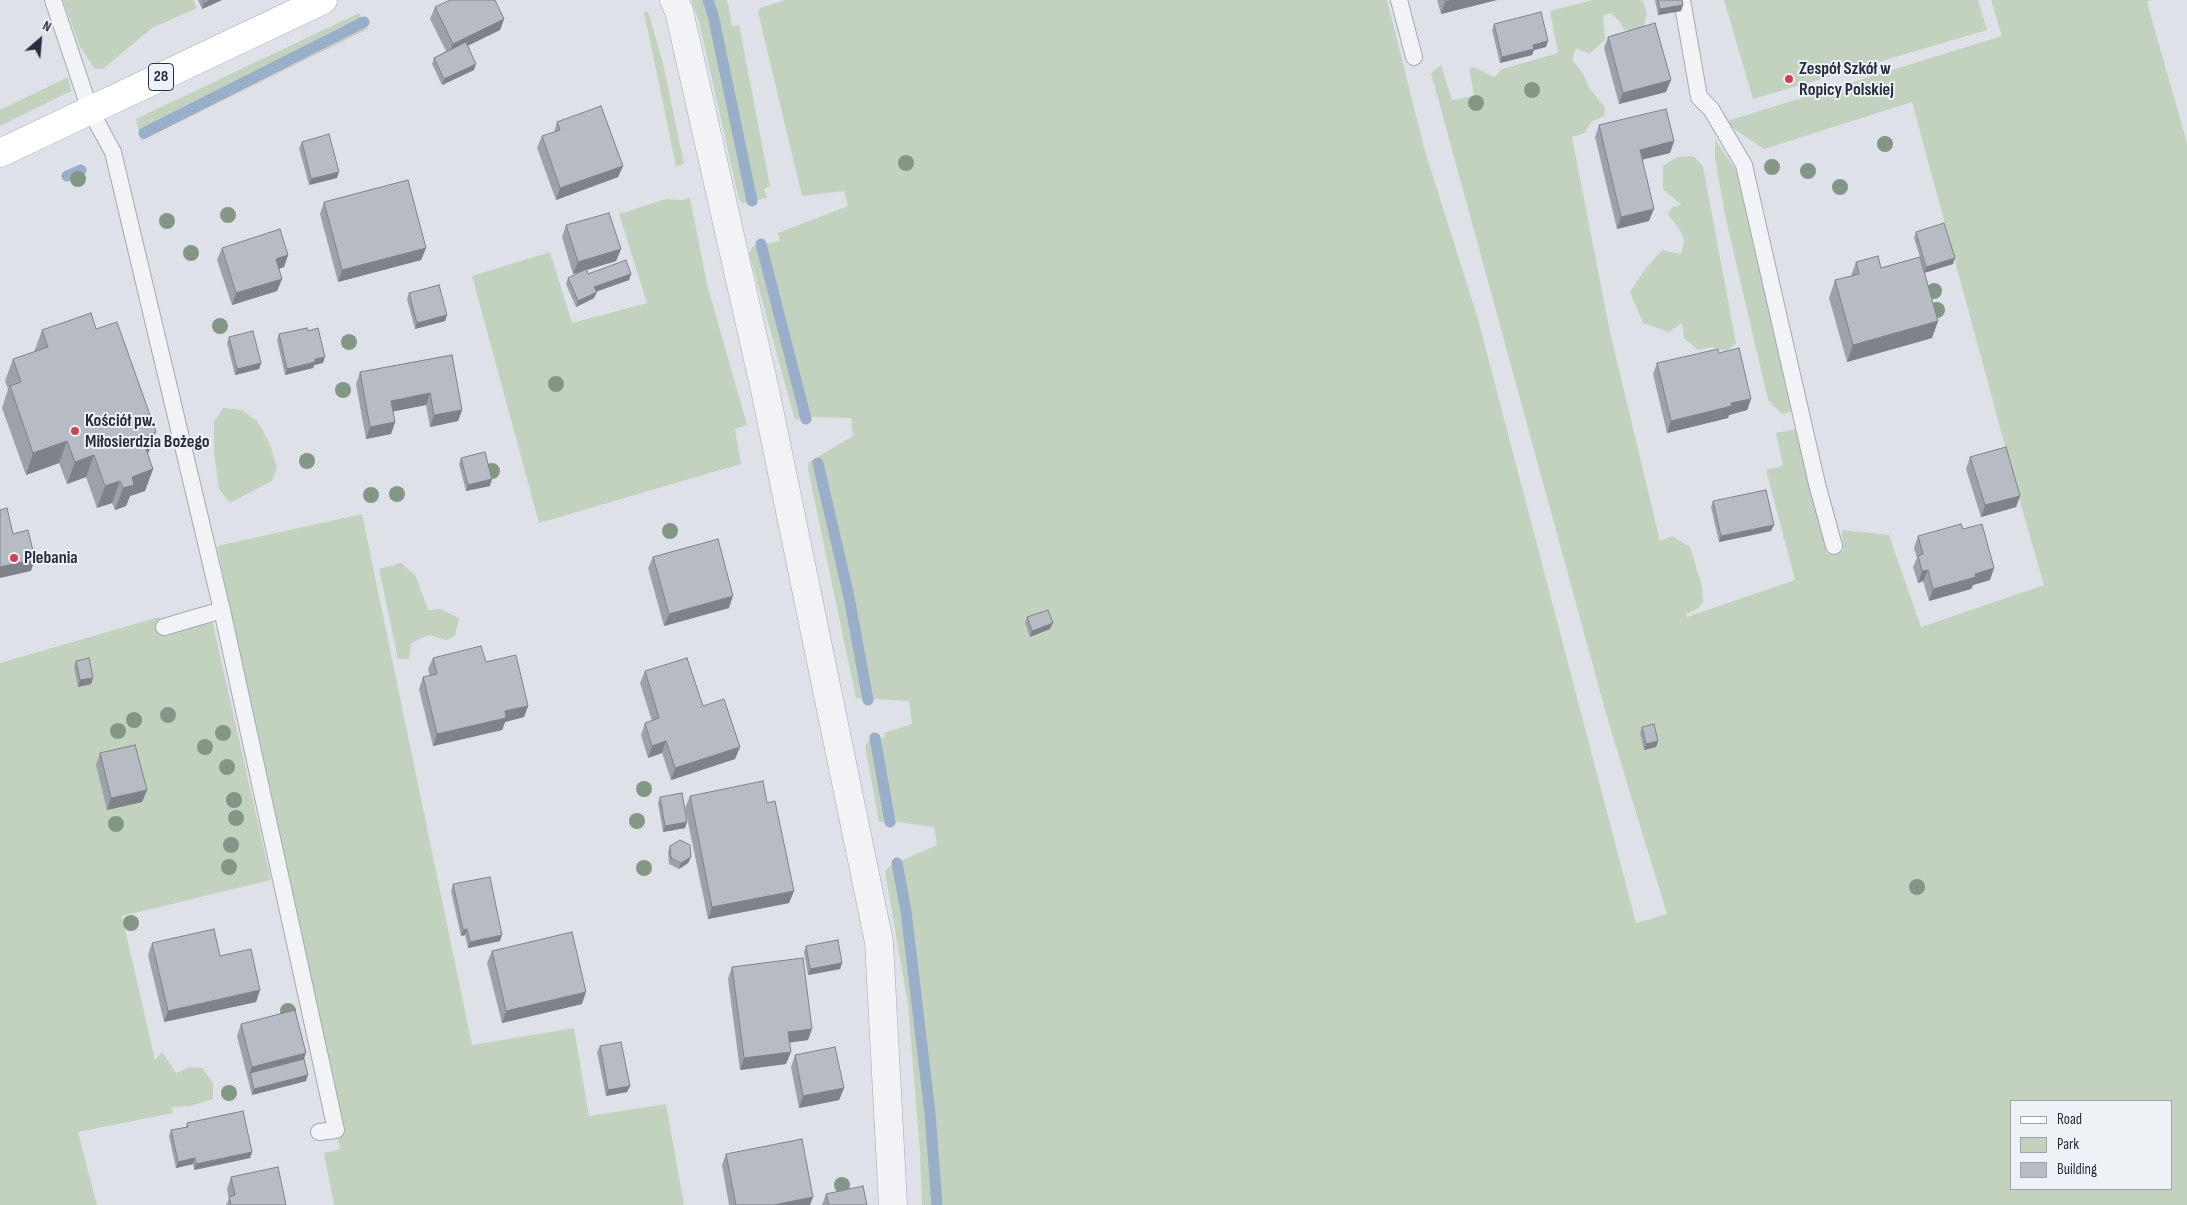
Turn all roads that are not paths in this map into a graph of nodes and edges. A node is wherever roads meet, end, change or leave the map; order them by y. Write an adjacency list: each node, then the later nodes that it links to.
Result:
1 (53, 0): 7 (lane)
2 (323, 0): 7 (main road, 28)
3 (674, 0): 13 (street)
4 (1399, 0): 6 (lane)
5 (1682, 0): 9 (lane)
6 (1414, 57)
7 (90, 110): 8 (main road, 28); 10 (lane)
8 (0, 153)
9 (1834, 546)
10 (222, 610): 11 (lane); 12 (lane)
11 (164, 627)
12 (319, 1132)
13 (893, 1205)

